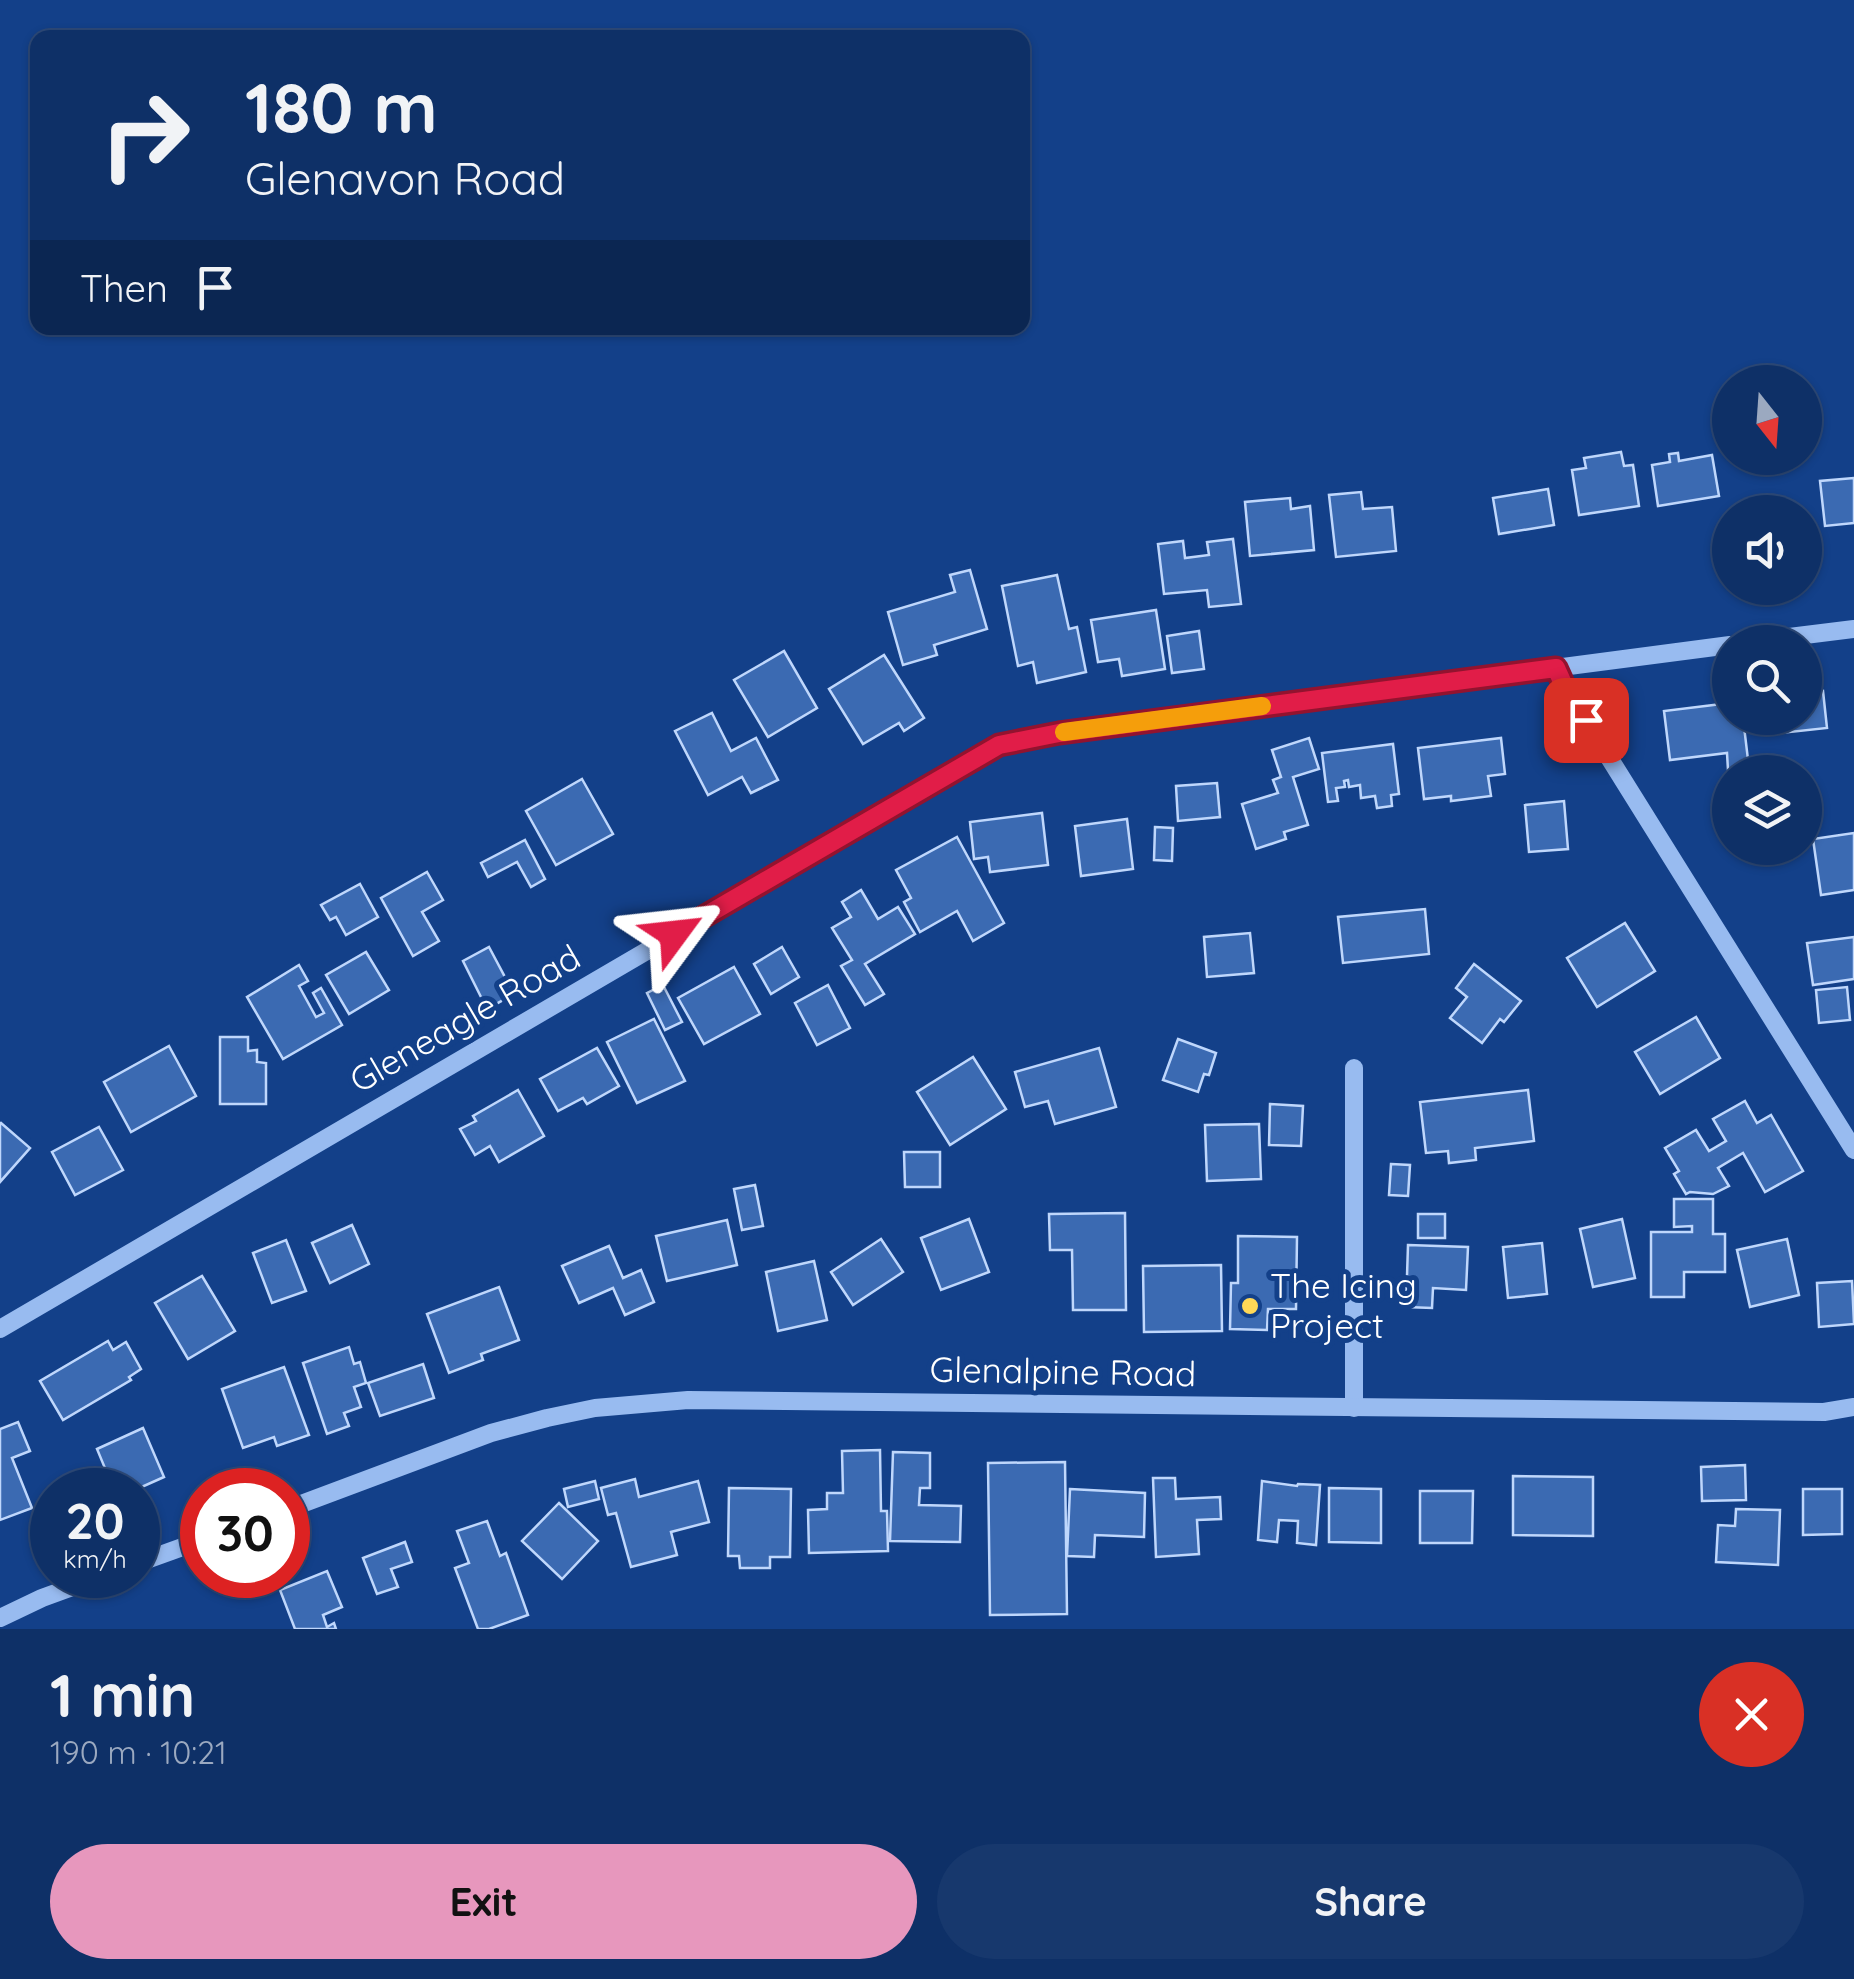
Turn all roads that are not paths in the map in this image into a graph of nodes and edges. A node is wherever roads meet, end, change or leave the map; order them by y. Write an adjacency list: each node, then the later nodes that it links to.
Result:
1 (1854, 628): 2 (street)
2 (1822, 632)
3 (1712, 647): 4 (street, Gleneagle Road)
4 (1556, 668): 6 (street); 7 (street, Gleneagle Road)
5 (1354, 1068): 9 (street)
6 (1854, 1150)
7 (0, 1329)
8 (1854, 1406): 9 (street, Glenalpine Road)
9 (1354, 1408): 10 (street, Glenalpine Road)
10 (310, 1501)
11 (42, 1598): 12 (street)
12 (0, 1618)

